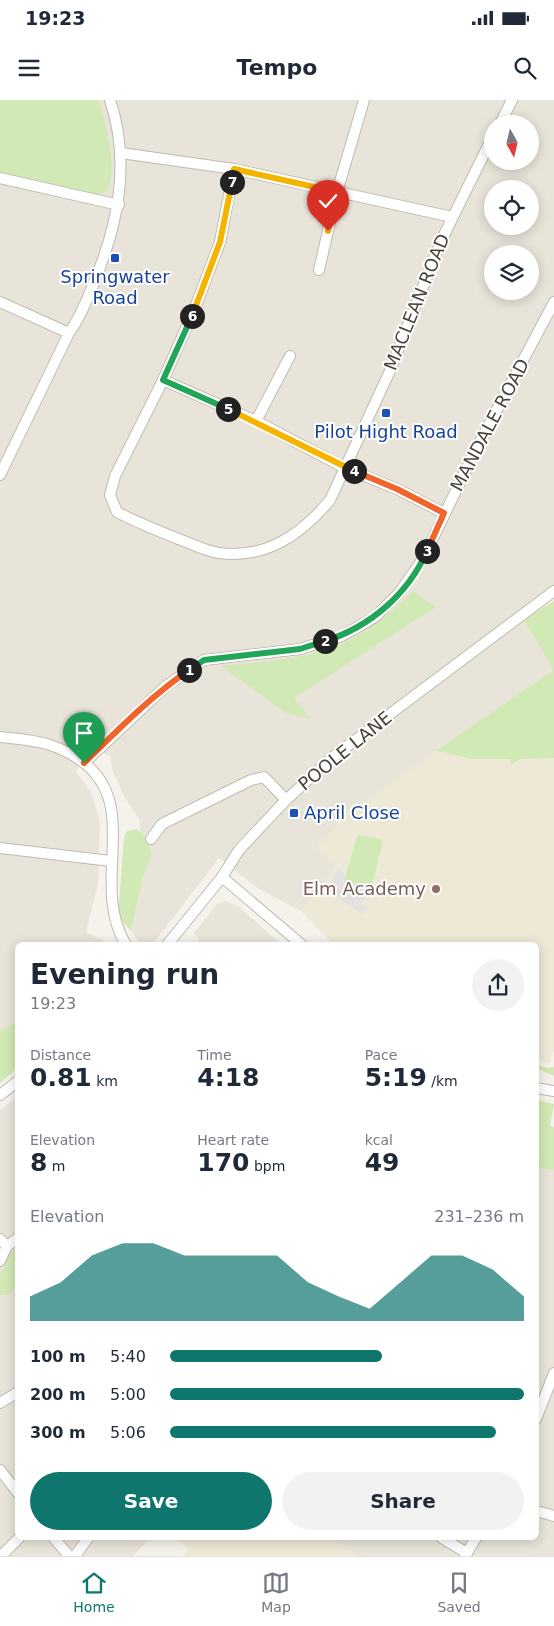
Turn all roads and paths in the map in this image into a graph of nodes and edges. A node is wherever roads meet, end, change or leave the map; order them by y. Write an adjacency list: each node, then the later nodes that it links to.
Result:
1 (110, 100): 5 (street)
2 (364, 100): 9 (street)
3 (512, 100): 4 (street)
4 (504, 115)
5 (121, 153): 7 (street); 10 (street)
6 (484, 154): 11 (street, MACLEAN ROAD)
7 (234, 169): 9 (street); 17 (street)
8 (0, 178): 10 (street)
9 (337, 192): 11 (street); 12 (street)
10 (119, 205): 15 (street)
11 (452, 217): 19 (street, MACLEAN ROAD)
12 (319, 270)
13 (0, 302): 15 (street)
14 (554, 302): 21 (street, MANDALE ROAD)
15 (69, 333): 20 (street)
16 (290, 356): 18 (street)
17 (163, 380): 18 (street, MANDALE ROAD); 19 (street)
18 (256, 421): 19 (street, MANDALE ROAD)
19 (345, 468): 21 (street, MANDALE ROAD)
20 (0, 475)
21 (444, 513): 24 (street)
22 (554, 591): 25 (street, POOLE LANE)
23 (0, 737): 24 (street)
24 (84, 763): 28 (street)
25 (286, 800): 26 (street); 29 (street, POOLE LANE)
26 (151, 839)
27 (0, 848): 28 (street)
28 (111, 861): 30 (street)
29 (222, 877): 31 (street, POOLE LANE); 32 (street)
30 (124, 942)
31 (169, 942)
32 (298, 942)
33 (15, 1083): 36 (street)
34 (539, 1088): 35 (street)
35 (554, 1091)
36 (0, 1095)
37 (4, 1242): 38 (street)
38 (0, 1261)
39 (554, 1373): 42 (street)
40 (15, 1394): 41 (street)
41 (0, 1403)
42 (539, 1411)
43 (0, 1470): 44 (street)
44 (15, 1489)
45 (539, 1512): 46 (street)
46 (554, 1516)
47 (17, 1540): 53 (street)
48 (56, 1540): 54 (street)
49 (87, 1540): 55 (street)
50 (445, 1540): 52 (street)
51 (475, 1540): 52 (street)
52 (466, 1554)
53 (1, 1556)
54 (69, 1556)
55 (75, 1556)

